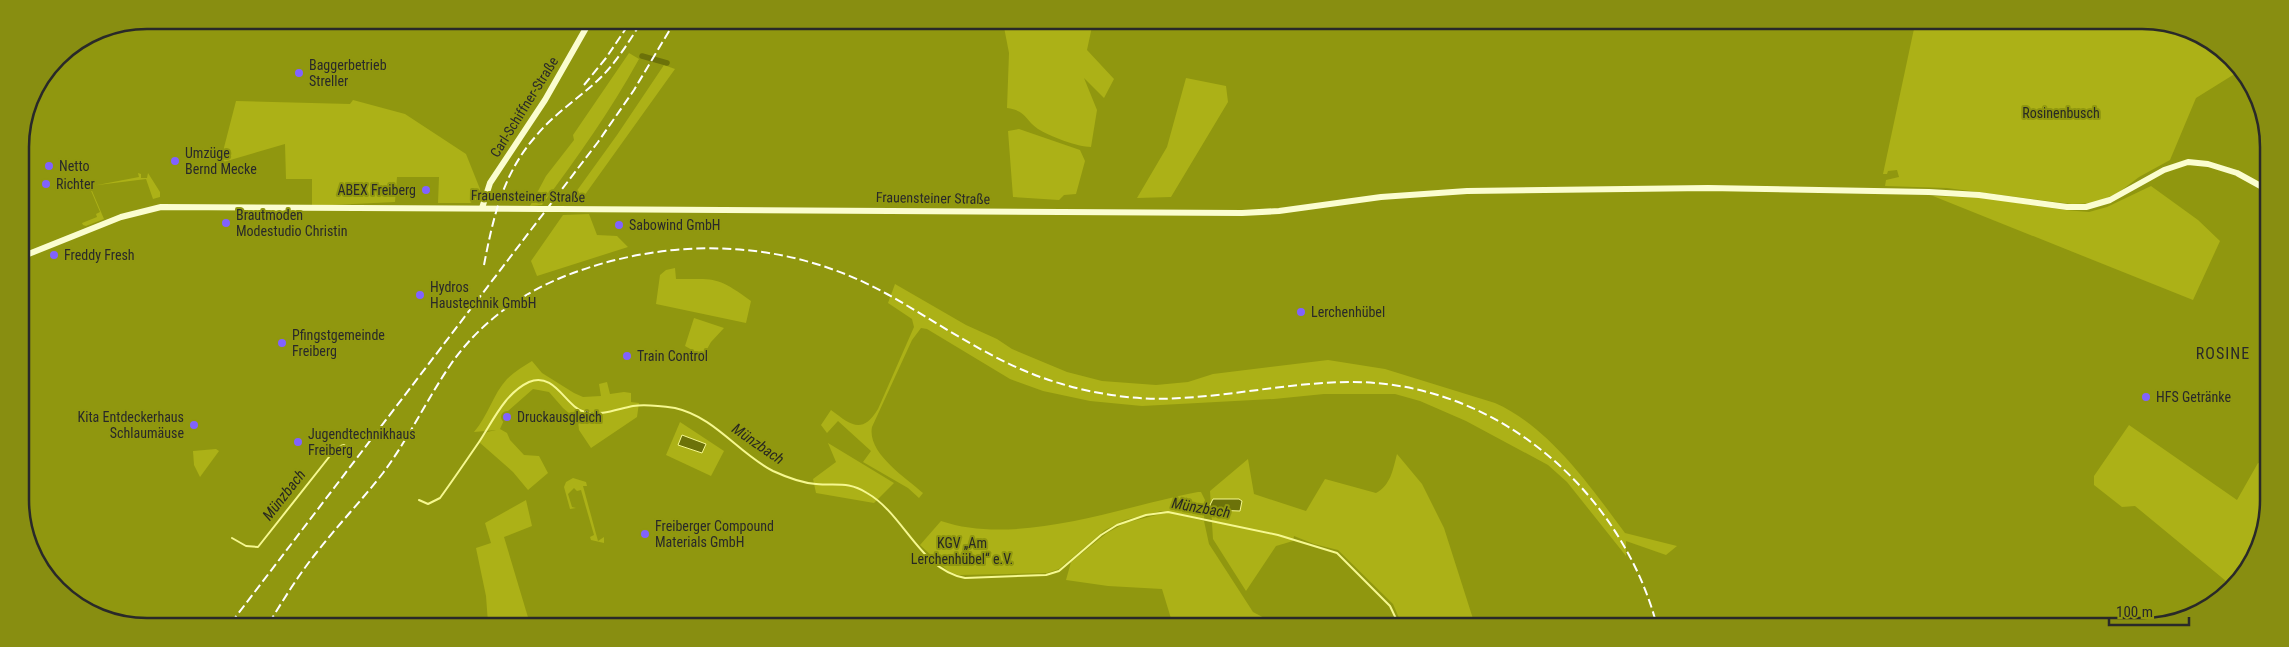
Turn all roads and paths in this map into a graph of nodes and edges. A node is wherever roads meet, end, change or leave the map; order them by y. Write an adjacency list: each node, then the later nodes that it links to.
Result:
1 (585, 29): 3 (main road, Carl-Schiffner-Straße)
2 (2260, 186): 3 (main road, Frauensteiner Straße, bridge)
3 (482, 208): 4 (main road, Frauensteiner Straße)
4 (29, 254)

